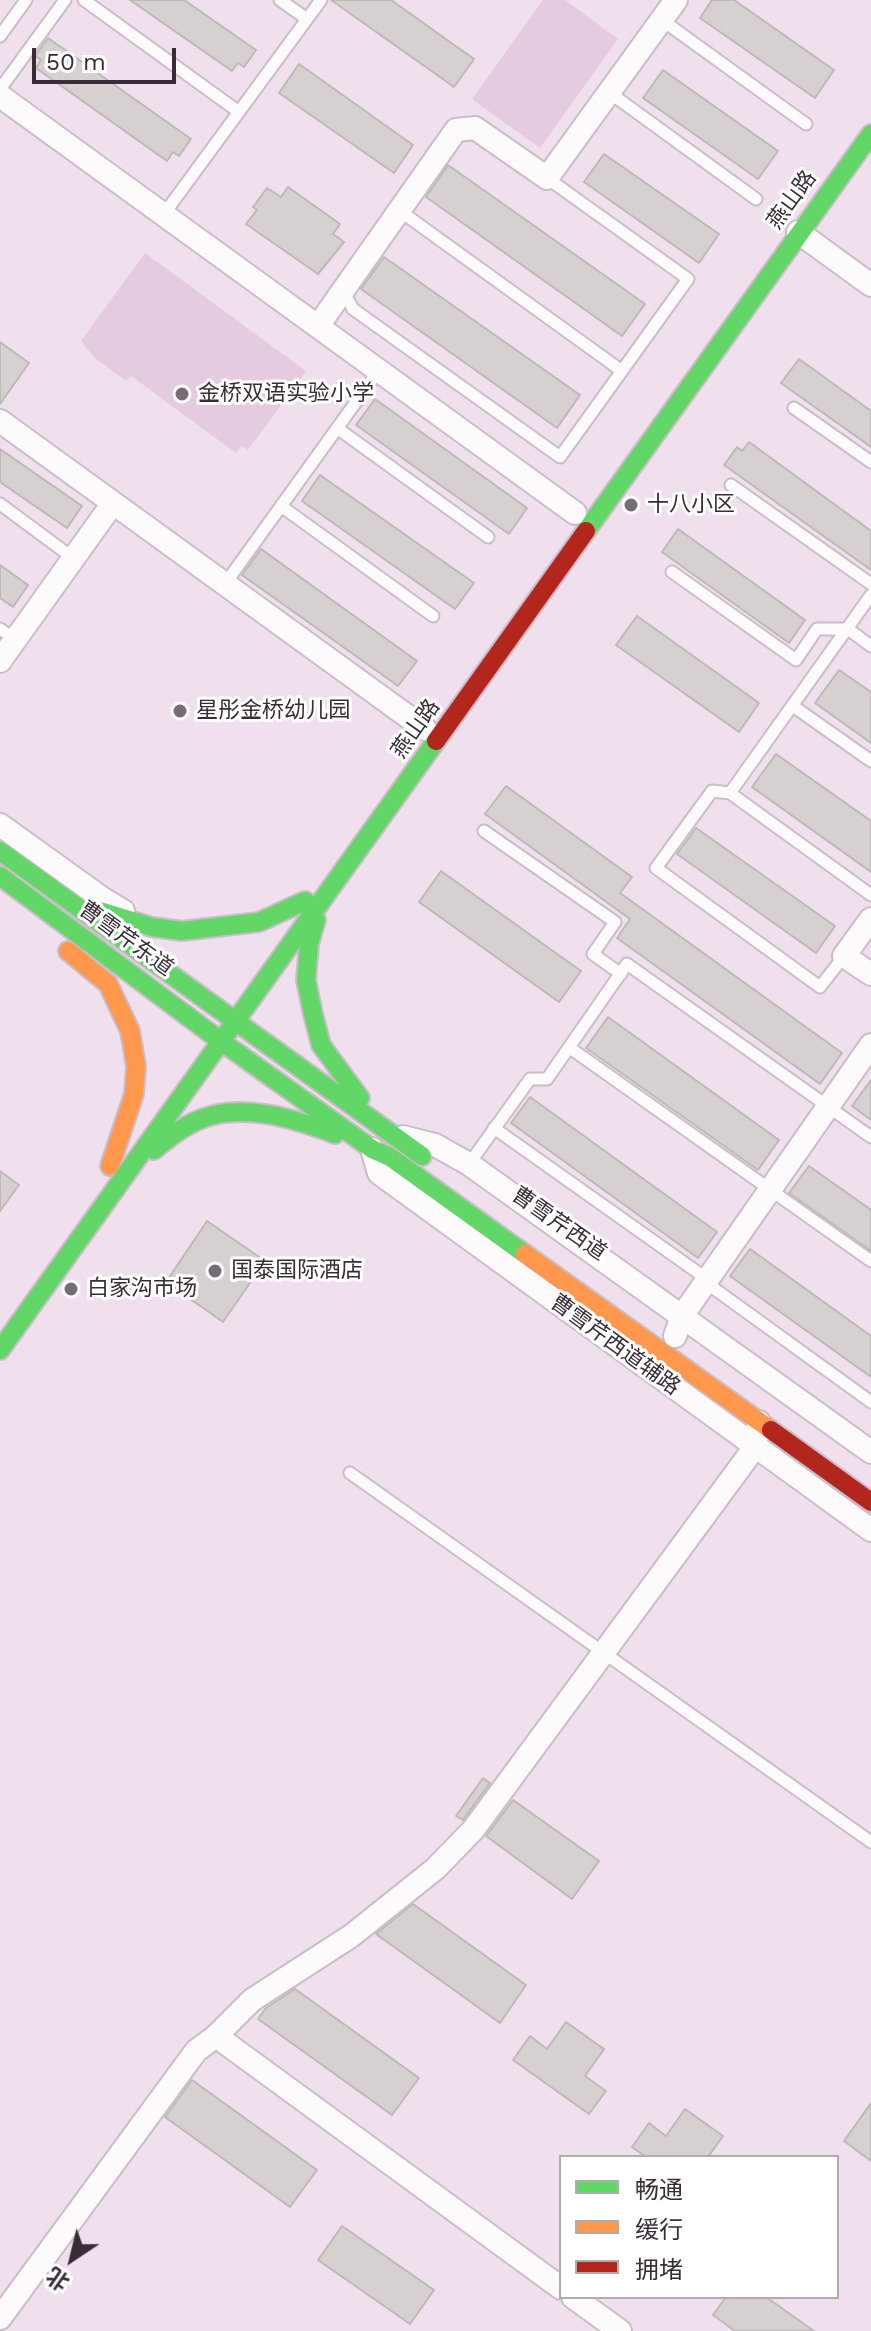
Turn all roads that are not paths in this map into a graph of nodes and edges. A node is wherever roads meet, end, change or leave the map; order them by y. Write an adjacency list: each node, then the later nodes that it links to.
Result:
1 (26, 0): 9 (lane)
2 (65, 0): 10 (lane)
3 (84, 0): 13 (lane)
4 (280, 0): 7 (lane)
5 (321, 0): 7 (lane)
6 (676, 0): 8 (street)
7 (307, 19): 13 (lane)
8 (662, 20): 11 (street); 14 (lane)
9 (0, 36)
10 (0, 89)
11 (610, 93): 16 (street); 17 (lane)
12 (0, 96): 19 (street)
13 (239, 112): 19 (lane)
14 (806, 124)
15 (866, 127): 20 (main road, 燕山路); 27 (main road, 燕山路)
16 (547, 178): 18 (street); 25 (lane)
17 (756, 199)
18 (400, 211): 22 (street); 25 (lane)
19 (164, 214): 23 (street)
20 (798, 232): 21 (street); 58 (main road, 燕山路)
21 (871, 285)
22 (343, 291): 23 (street); 25 (lane)
23 (318, 326): 24 (street)
24 (379, 370): 29 (lane); 35 (street)
25 (622, 371)
26 (794, 408): 30 (lane)
27 (649, 411)
28 (0, 421): 32 (street)
29 (337, 428): 34 (lane); 36 (lane)
30 (871, 462)
31 (731, 485): 41 (lane)
32 (113, 503): 37 (street); 40 (street)
33 (0, 504): 37 (lane)
34 (281, 506): 40 (lane); 43 (lane)
35 (576, 513)
36 (488, 537)
37 (73, 558): 45 (street)
38 (672, 572): 44 (lane)
39 (531, 576): 49 (main road, 燕山路)
40 (225, 584): 49 (street)
41 (871, 584)
42 (871, 595): 44 (lane)
43 (433, 616)
44 (848, 629): 46 (lane); 48 (lane)
45 (8, 634): 47 (street)
46 (871, 646)
47 (0, 661)
48 (793, 706): 50 (lane); 51 (lane)
49 (425, 729): 58 (main road, 燕山路)
50 (871, 761)
51 (730, 793): 56 (lane); 61 (lane)
52 (0, 825): 60 (street)
53 (484, 831): 62 (lane)
54 (0, 851): 57 (main road, 曹雪芹东道)
55 (0, 878): 65 (main road, 曹雪芹东道); 76 (main road)
56 (871, 895)
57 (69, 901): 60 (main road); 64 (main road, 曹雪芹东道)
58 (312, 903): 60 (main road); 64 (main road, 燕山路); 72 (main road)
59 (871, 919): 61 (street)
60 (152, 927)
61 (844, 956): 63 (street)
62 (621, 974): 68 (lane); 70 (lane)
63 (871, 974)
64 (229, 1015): 65 (main road, 燕山路); 66 (main road, 燕山路); 72 (main road)
65 (202, 1035): 66 (main road, 曹雪芹东道)
66 (222, 1042): 74 (main road, 曹雪芹西道); 77 (main road, 燕山路)
67 (871, 1045): 70 (street)
68 (570, 1048): 71 (lane); 79 (lane)
69 (172, 1079): 76 (main road)
70 (828, 1107): 73 (lane); 79 (street)
71 (494, 1128): 75 (lane); 82 (lane)
72 (391, 1134): 75 (street); 78 (main road)
73 (871, 1137)
74 (372, 1149): 77 (main road); 86 (main road, 曹雪芹西道); 87 (street, 曹雪芹西道辅路)
75 (469, 1164): 83 (street)
76 (110, 1166): 80 (main road)
77 (133, 1166): 84 (main road, 燕山路)
78 (443, 1171)
79 (770, 1189): 81 (lane); 82 (street)
80 (55, 1242)
81 (871, 1261)
82 (706, 1280): 83 (street); 85 (lane)
83 (677, 1331): 88 (street)
84 (0, 1350)
85 (871, 1402)
86 (759, 1422): 87 (street); 90 (main road, 曹雪芹西道)
87 (755, 1447): 91 (street, 曹雪芹西道辅路); 92 (street)
88 (871, 1452)
89 (350, 1473): 92 (lane)
90 (871, 1502)
91 (871, 1530)
92 (604, 1653): 93 (lane); 94 (street)
93 (871, 1842)
94 (216, 2036): 95 (street); 97 (street)
95 (559, 2287)
96 (576, 2299): 98 (street)
97 (0, 2318)
98 (620, 2331)

